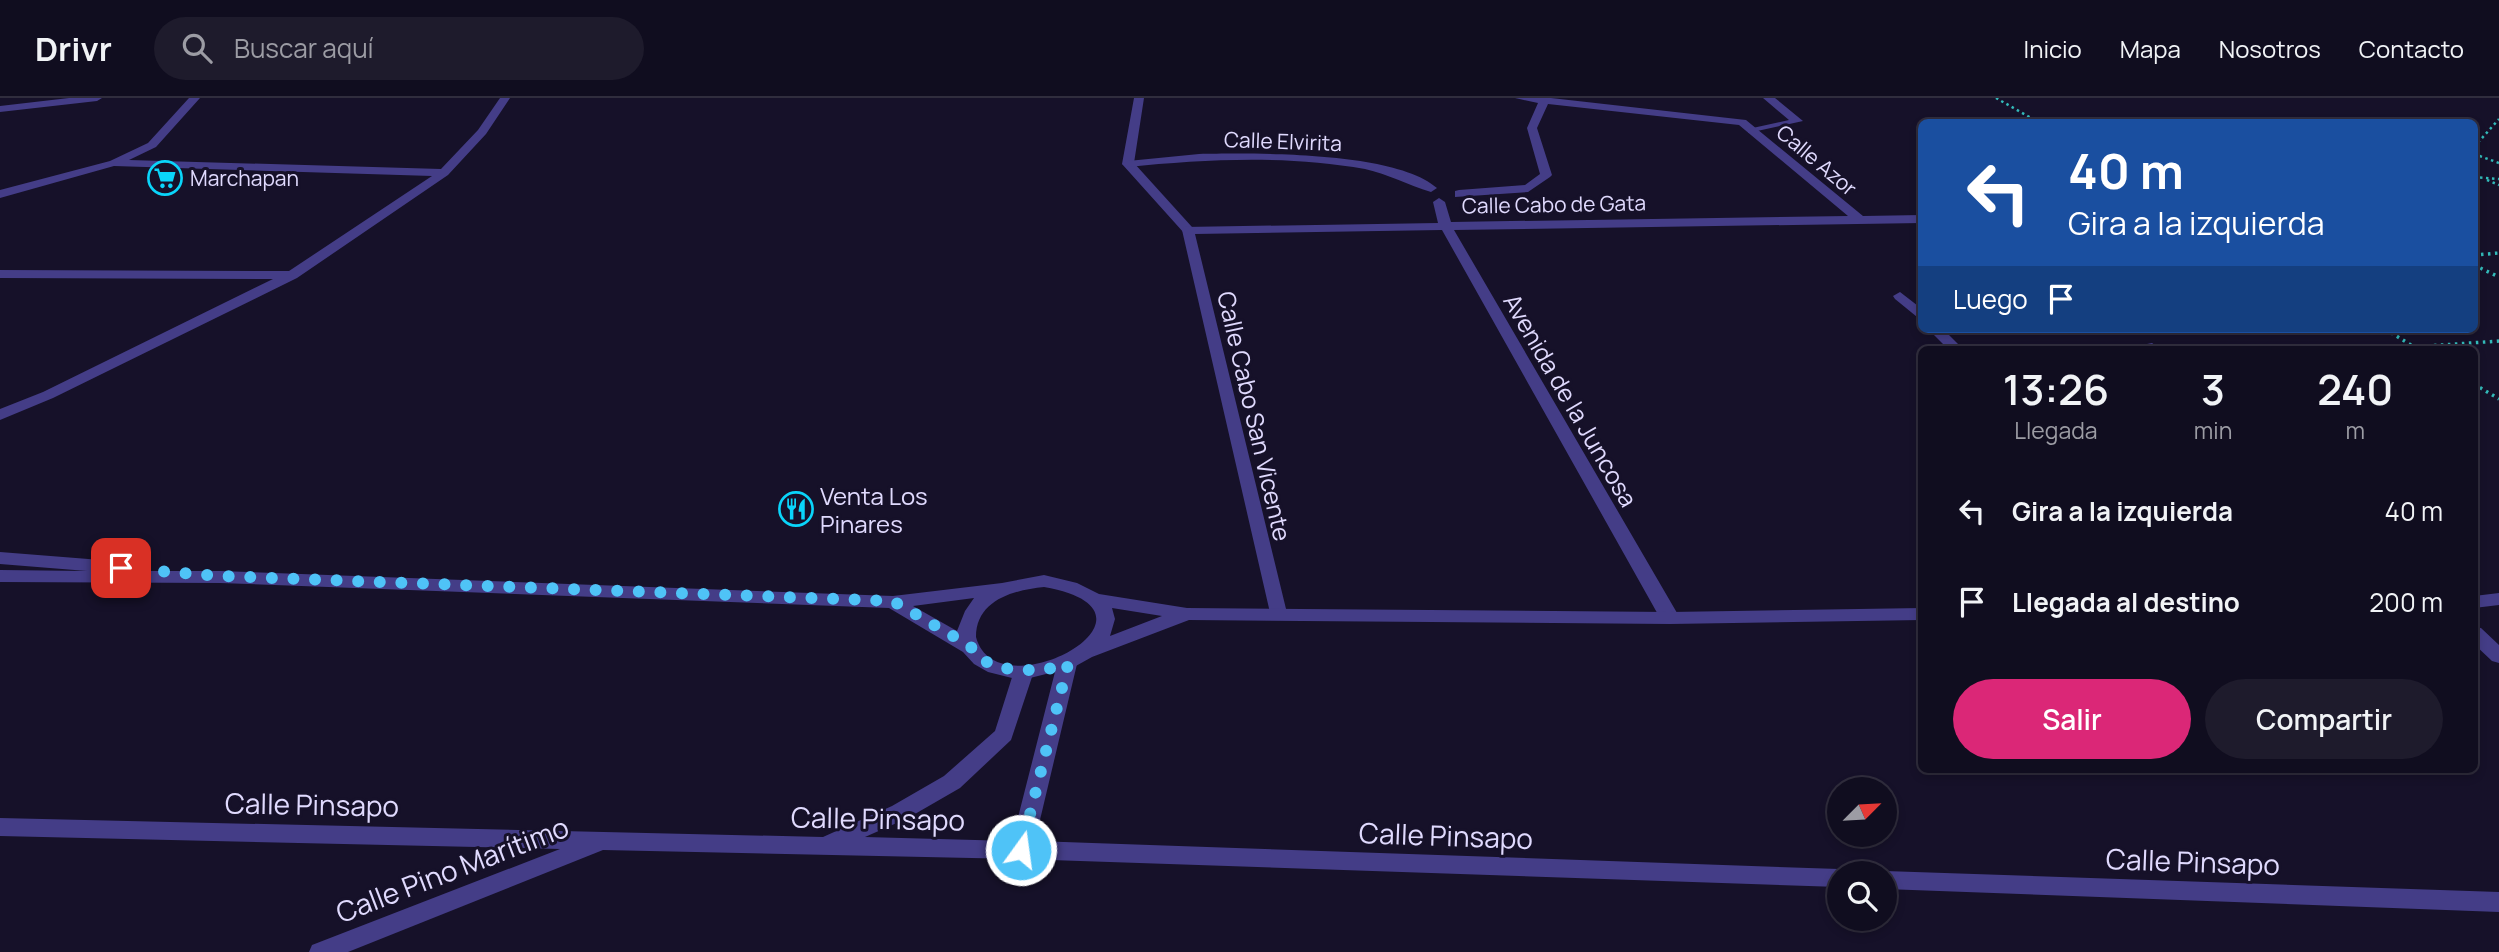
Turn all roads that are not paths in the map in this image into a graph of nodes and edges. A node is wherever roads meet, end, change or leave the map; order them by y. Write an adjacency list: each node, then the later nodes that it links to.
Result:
1 (97, 98): 8 (street)
2 (195, 98): 10 (street)
3 (505, 98): 12 (street)
4 (1139, 98): 11 (street)
5 (1520, 98): 7 (street, Calle Azor)
6 (1768, 98): 9 (street)
7 (1545, 99): 9 (street, Calle Azor); 15 (street, Calle Elvirita)
8 (0, 109)
9 (1752, 131): 18 (street, Calle Azor)
10 (114, 163): 12 (street); 13 (street)
11 (1128, 164): 15 (street, Calle Elvirita); 21 (street)
12 (444, 173): 23 (street)
13 (60, 175): 14 (street); 16 (street)
14 (0, 183)
15 (1445, 189): 17 (street); 17 (street, Avenida de la Juncosa)
16 (0, 194)
17 (1439, 202): 20 (street, Avenida de la Juncosa)
18 (1859, 219): 19 (street, Calle Cabo de Gata); 20 (street, Calle Cabo de Gata)
19 (1918, 219)
20 (1445, 225): 21 (street, Calle Cabo de Gata); 38 (street, Avenida de la Juncosa)
21 (1188, 230): 35 (street, Calle Cabo San Vicente)
22 (0, 274): 23 (street)
23 (292, 275): 28 (street)
24 (1900, 296): 25 (street)
25 (1918, 313)
26 (1939, 333): 27 (street)
27 (1953, 346)
28 (0, 415)
29 (0, 558): 31 (street)
30 (0, 576): 31 (street)
31 (220, 576): 34 (street)
32 (1004, 589): 33 (street); 34 (street); 40 (street)
33 (1096, 600): 36 (street); 41 (street)
34 (893, 601): 40 (street)
35 (1278, 612): 36 (street); 38 (street)
36 (1187, 614): 41 (street)
37 (1918, 614): 38 (street)
38 (1670, 618)
39 (2485, 636): 42 (street)
40 (970, 646): 44 (street)
41 (1087, 652): 43 (street)
42 (2499, 656)
43 (1068, 664): 44 (street); 48 (street)
44 (1024, 671): 47 (street)
45 (0, 827): 46 (street, Calle Pinsapo)
46 (604, 841): 47 (street, Calle Pinsapo); 52 (street, Calle Pino Marítimo)
47 (824, 846): 48 (street, Calle Pinsapo)
48 (1021, 850): 49 (street, Calle Pinsapo)
49 (1827, 878)
50 (1897, 880): 51 (street, Calle Pinsapo)
51 (2499, 902)
52 (321, 952)

